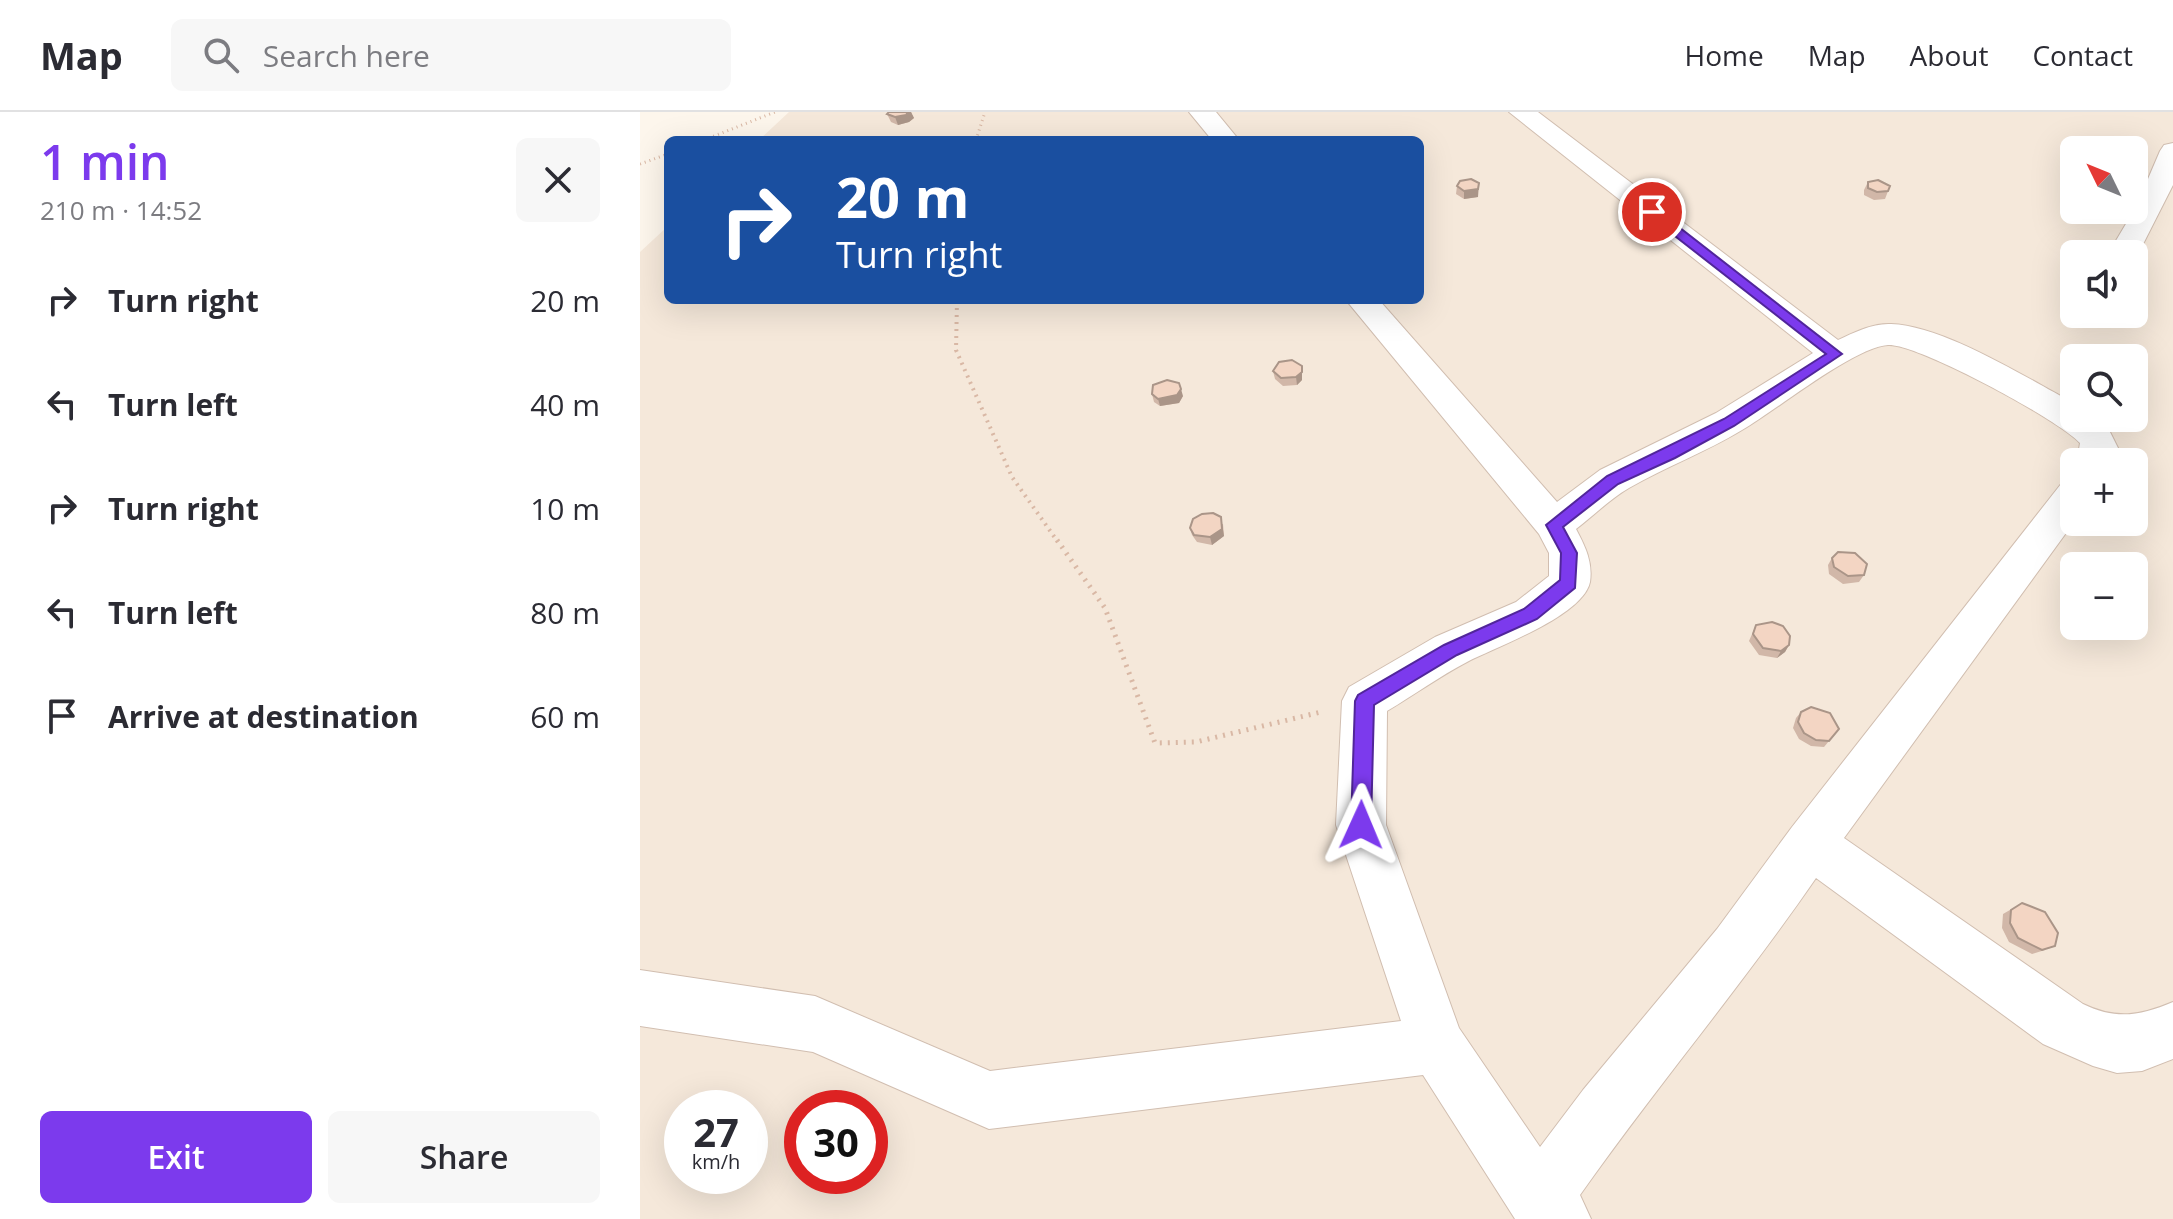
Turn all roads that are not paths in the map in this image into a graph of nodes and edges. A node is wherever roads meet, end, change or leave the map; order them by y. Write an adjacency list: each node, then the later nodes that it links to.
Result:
1 (1202, 112): 3 (street)
2 (1522, 112): 7 (street)
3 (1223, 136)
4 (2173, 151): 5 (street)
5 (2131, 240)
6 (1365, 304): 10 (street)
7 (1835, 354): 8 (street); 10 (street)
8 (2100, 448)
9 (2060, 513): 11 (street)
10 (1554, 525): 14 (street)
11 (1810, 844): 13 (street); 15 (street)
12 (640, 998): 14 (street)
13 (2173, 1030)
14 (1437, 1045): 15 (street)
15 (1549, 1209)

